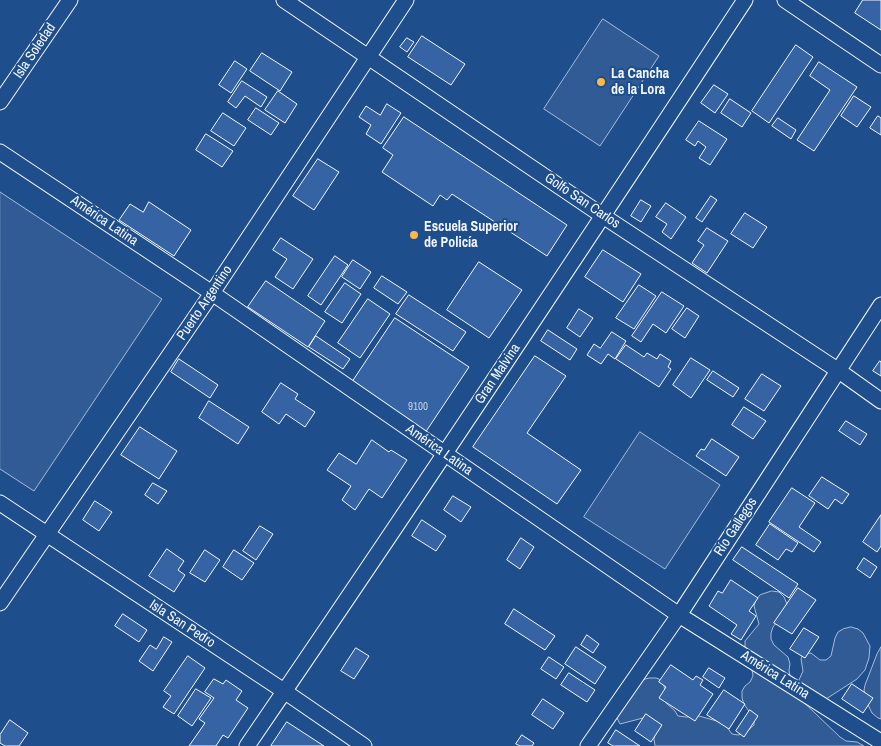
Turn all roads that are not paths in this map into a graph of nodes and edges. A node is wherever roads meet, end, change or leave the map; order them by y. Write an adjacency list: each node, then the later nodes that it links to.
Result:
1 (70, 0): 8 (street, Isla Soledad)
2 (284, 0): 6 (street, Golfo San Carlos)
3 (406, 0): 6 (street, Puerto Argentino)
4 (745, 0): 10 (street, Gran Malvina)
5 (785, 0): 7 (street)
6 (368, 57): 10 (street, Golfo San Carlos); 11 (street, Puerto Argentino)
7 (881, 65)
8 (0, 102)
9 (0, 152): 11 (street, América Latina)
10 (604, 216): 13 (street, Golfo San Carlos); 15 (street, Gran Malvina)
11 (212, 293): 15 (street, América Latina); 17 (street, Puerto Argentino)
12 (881, 305): 13 (street, Río Gallegos)
13 (839, 371): 14 (street, Golfo San Carlos); 19 (street, Río Gallegos)
14 (881, 401)
15 (445, 454): 19 (street, América Latina); 20 (street, Gran Malvina)
16 (0, 503): 17 (street, Isla San Pedro)
17 (47, 534): 18 (street, Puerto Argentino); 20 (street, Isla San Pedro)
18 (0, 603)
19 (679, 615): 21 (street, América Latina); 24 (street, Río Gallegos)
20 (284, 691): 22 (street, Gran Malvina); 23 (street, Isla San Pedro)
21 (881, 742)
22 (247, 746)
23 (364, 746)
24 (588, 746)

